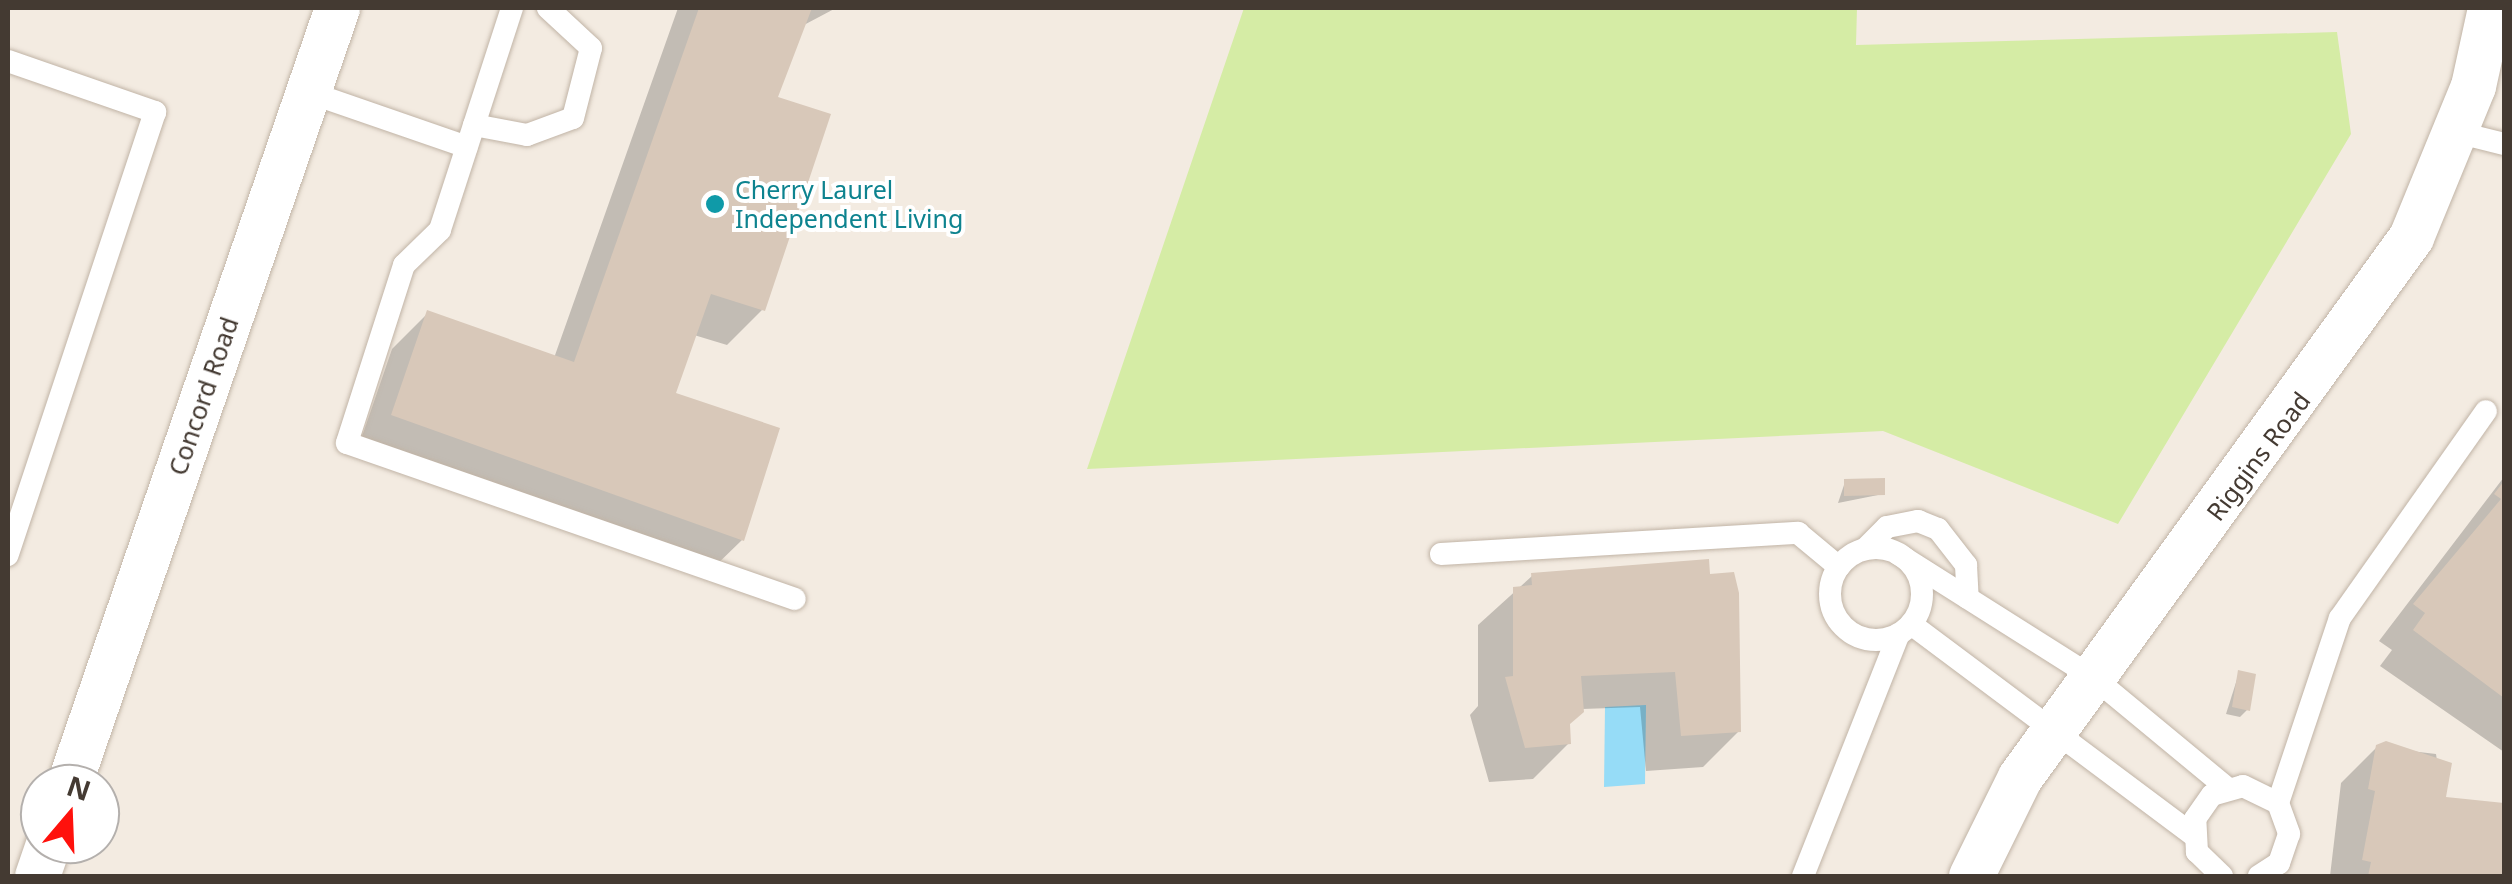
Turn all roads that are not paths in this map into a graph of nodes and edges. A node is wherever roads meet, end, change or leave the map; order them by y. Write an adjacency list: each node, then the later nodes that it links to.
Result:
1 (337, 8): 6 (street, Concord Road)
2 (512, 8): 8 (lane)
3 (548, 8): 8 (lane)
4 (2490, 8): 7 (street, Riggins Road)
5 (8, 61): 14 (lane)
6 (308, 92): 8 (lane); 21 (street, Concord Road)
7 (2456, 132): 9 (lane); 19 (street, Riggins Road)
8 (471, 136): 17 (lane)
9 (2504, 144)
10 (2486, 411): 23 (lane)
11 (1865, 549): 13 (lane); 15 (lane); 16 (lane)
12 (1440, 554): 15 (lane)
13 (1898, 554): 16 (lane); 18 (lane)
14 (8, 555)
15 (1839, 567): 18 (lane)
16 (1968, 598): 19 (lane)
17 (795, 600)
18 (1905, 629): 20 (lane); 26 (lane)
19 (2094, 678): 20 (street, Riggins Road); 22 (lane)
20 (2057, 727): 24 (lane); 27 (street, Riggins Road)
21 (75, 764)
22 (2226, 788): 23 (lane); 24 (lane)
23 (2278, 803): 28 (lane)
24 (2194, 836): 25 (lane)
25 (2209, 873)
26 (1804, 876)
27 (1971, 876)
28 (2259, 876)

